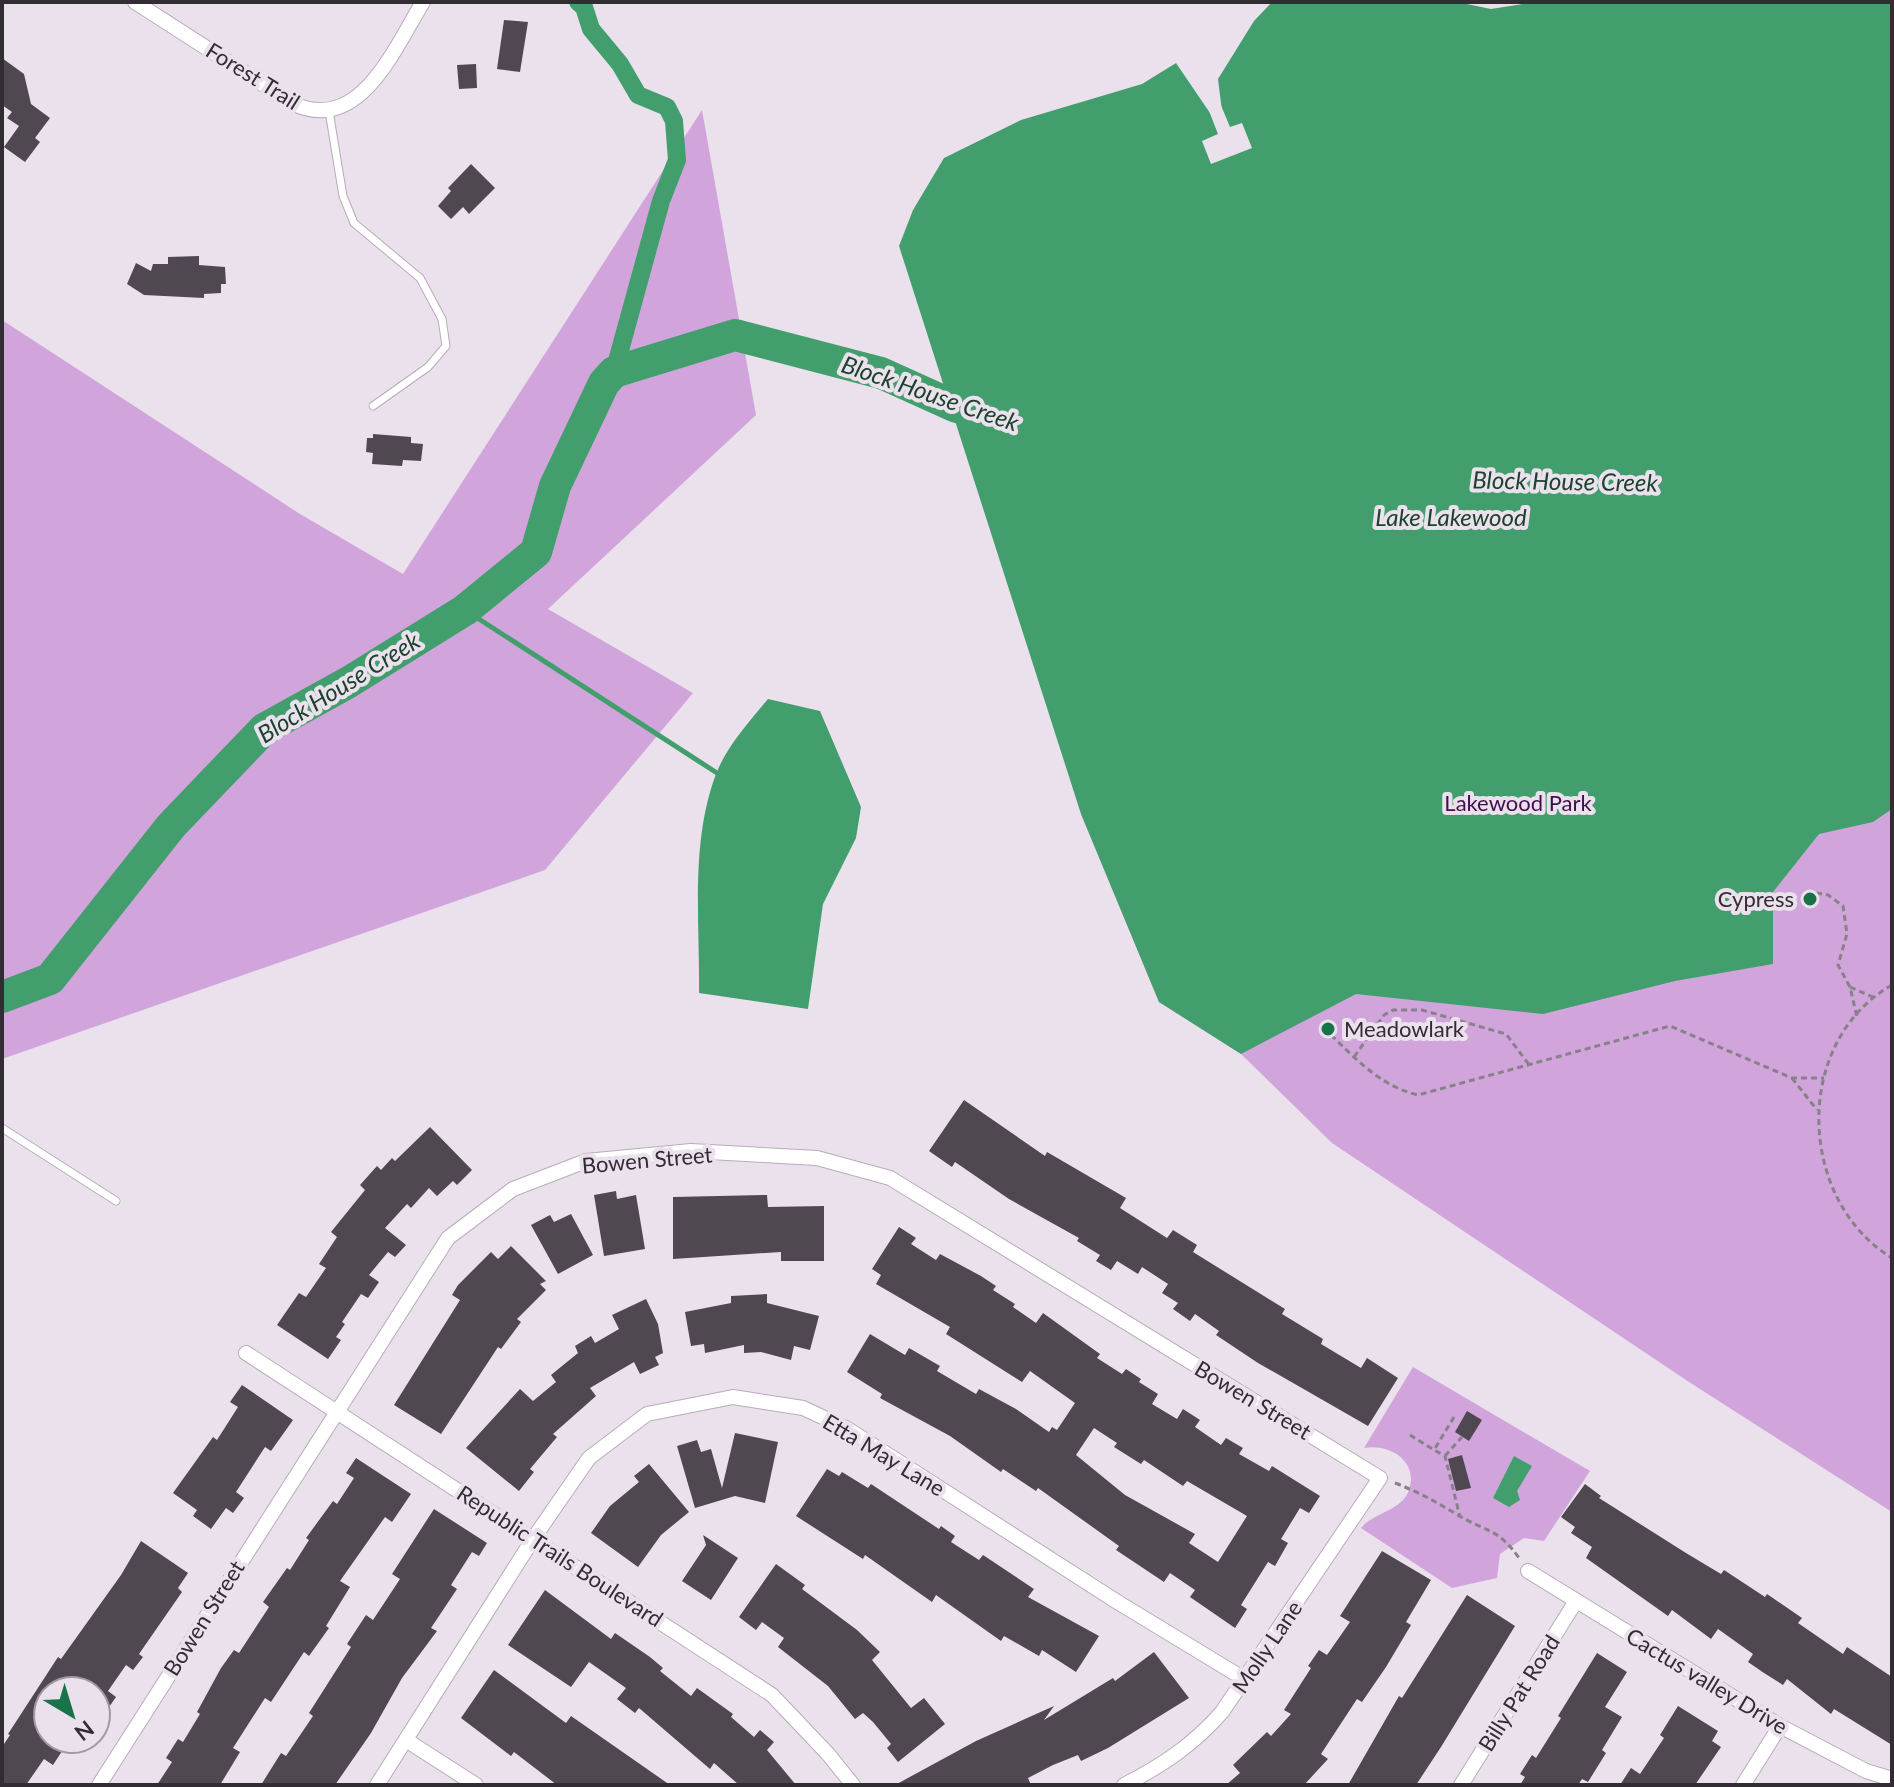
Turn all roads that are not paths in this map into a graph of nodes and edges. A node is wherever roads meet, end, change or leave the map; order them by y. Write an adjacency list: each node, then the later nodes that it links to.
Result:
1 (135, 2): 3 (street, Forest Trail)
2 (423, 2): 3 (street, Forest Trail)
3 (329, 111): 4 (lane)
4 (373, 406)
5 (2, 1128): 6 (lane)
6 (116, 1201)
7 (246, 1353): 8 (street, Republic Trails Boulevard)
8 (334, 1411): 9 (street, Bowen Street); 10 (street, Republic Trails Boulevard); 18 (street, Bowen Street)
9 (1380, 1478): 13 (street, Molly Lane)
10 (533, 1539): 13 (street, Etta May Lane); 15 (street, Etta May Lane); 21 (street, Republic Trails Boulevard)
11 (1528, 1571): 12 (street, Cactus valley Drive)
12 (1576, 1601): 14 (street, Cactus valley Drive); 22 (street, Billy Pat Road)
13 (1246, 1680): 17 (street, Molly Lane)
14 (1780, 1726): 16 (street, Cactus valley Drive); 23 (street)
15 (406, 1740): 19 (street, Etta May Lane); 20 (street)
16 (1892, 1779)
17 (1128, 1784)
18 (99, 1785)
19 (377, 1785)
20 (476, 1785)
21 (853, 1785)
22 (1461, 1785)
23 (1743, 1785)

